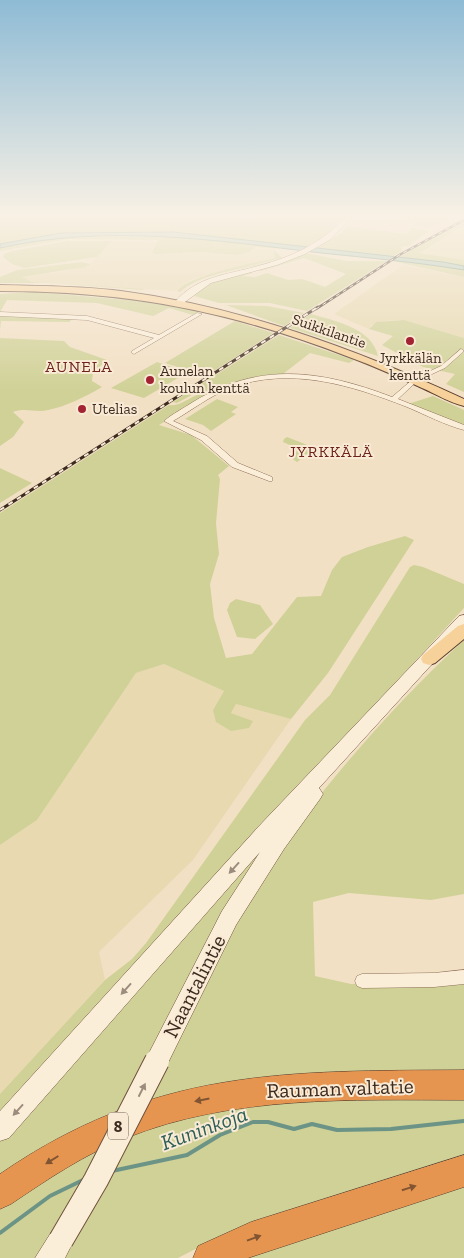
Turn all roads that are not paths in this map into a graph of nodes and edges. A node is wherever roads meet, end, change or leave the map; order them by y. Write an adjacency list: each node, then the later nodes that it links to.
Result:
1 (231, 275): 3 (street)
2 (0, 286): 3 (main road, Suikkilantie)
3 (181, 300): 9 (main road, Suikkilantie)
4 (0, 314): 6 (street)
5 (199, 314): 6 (street)
6 (159, 337): 8 (street)
7 (461, 351): 9 (street)
8 (134, 352)
9 (421, 380): 10 (main road, Suikkilantie); 11 (street); 12 (main road, Suikkilantie)
10 (464, 394)
11 (392, 400): 13 (street); 14 (street)
12 (464, 403)
13 (464, 428)
14 (269, 479)
15 (464, 620): 17 (main road, Naantalintie)
16 (464, 630): 17 (main road)
17 (429, 659): 18 (main road, Naantalintie)
18 (364, 730): 22 (main road, Naantalintie, one-way to 22); 25 (main road, Naantalintie, one-way to 18, bridge)
19 (464, 977): 20 (street)
20 (362, 981)
21 (464, 1085): 24 (highway, Rauman valtatie / 8, one-way to 24)
22 (0, 1130)
23 (464, 1171): 26 (highway, one-way to 23)
24 (0, 1193)
25 (55, 1249)
26 (210, 1258)

